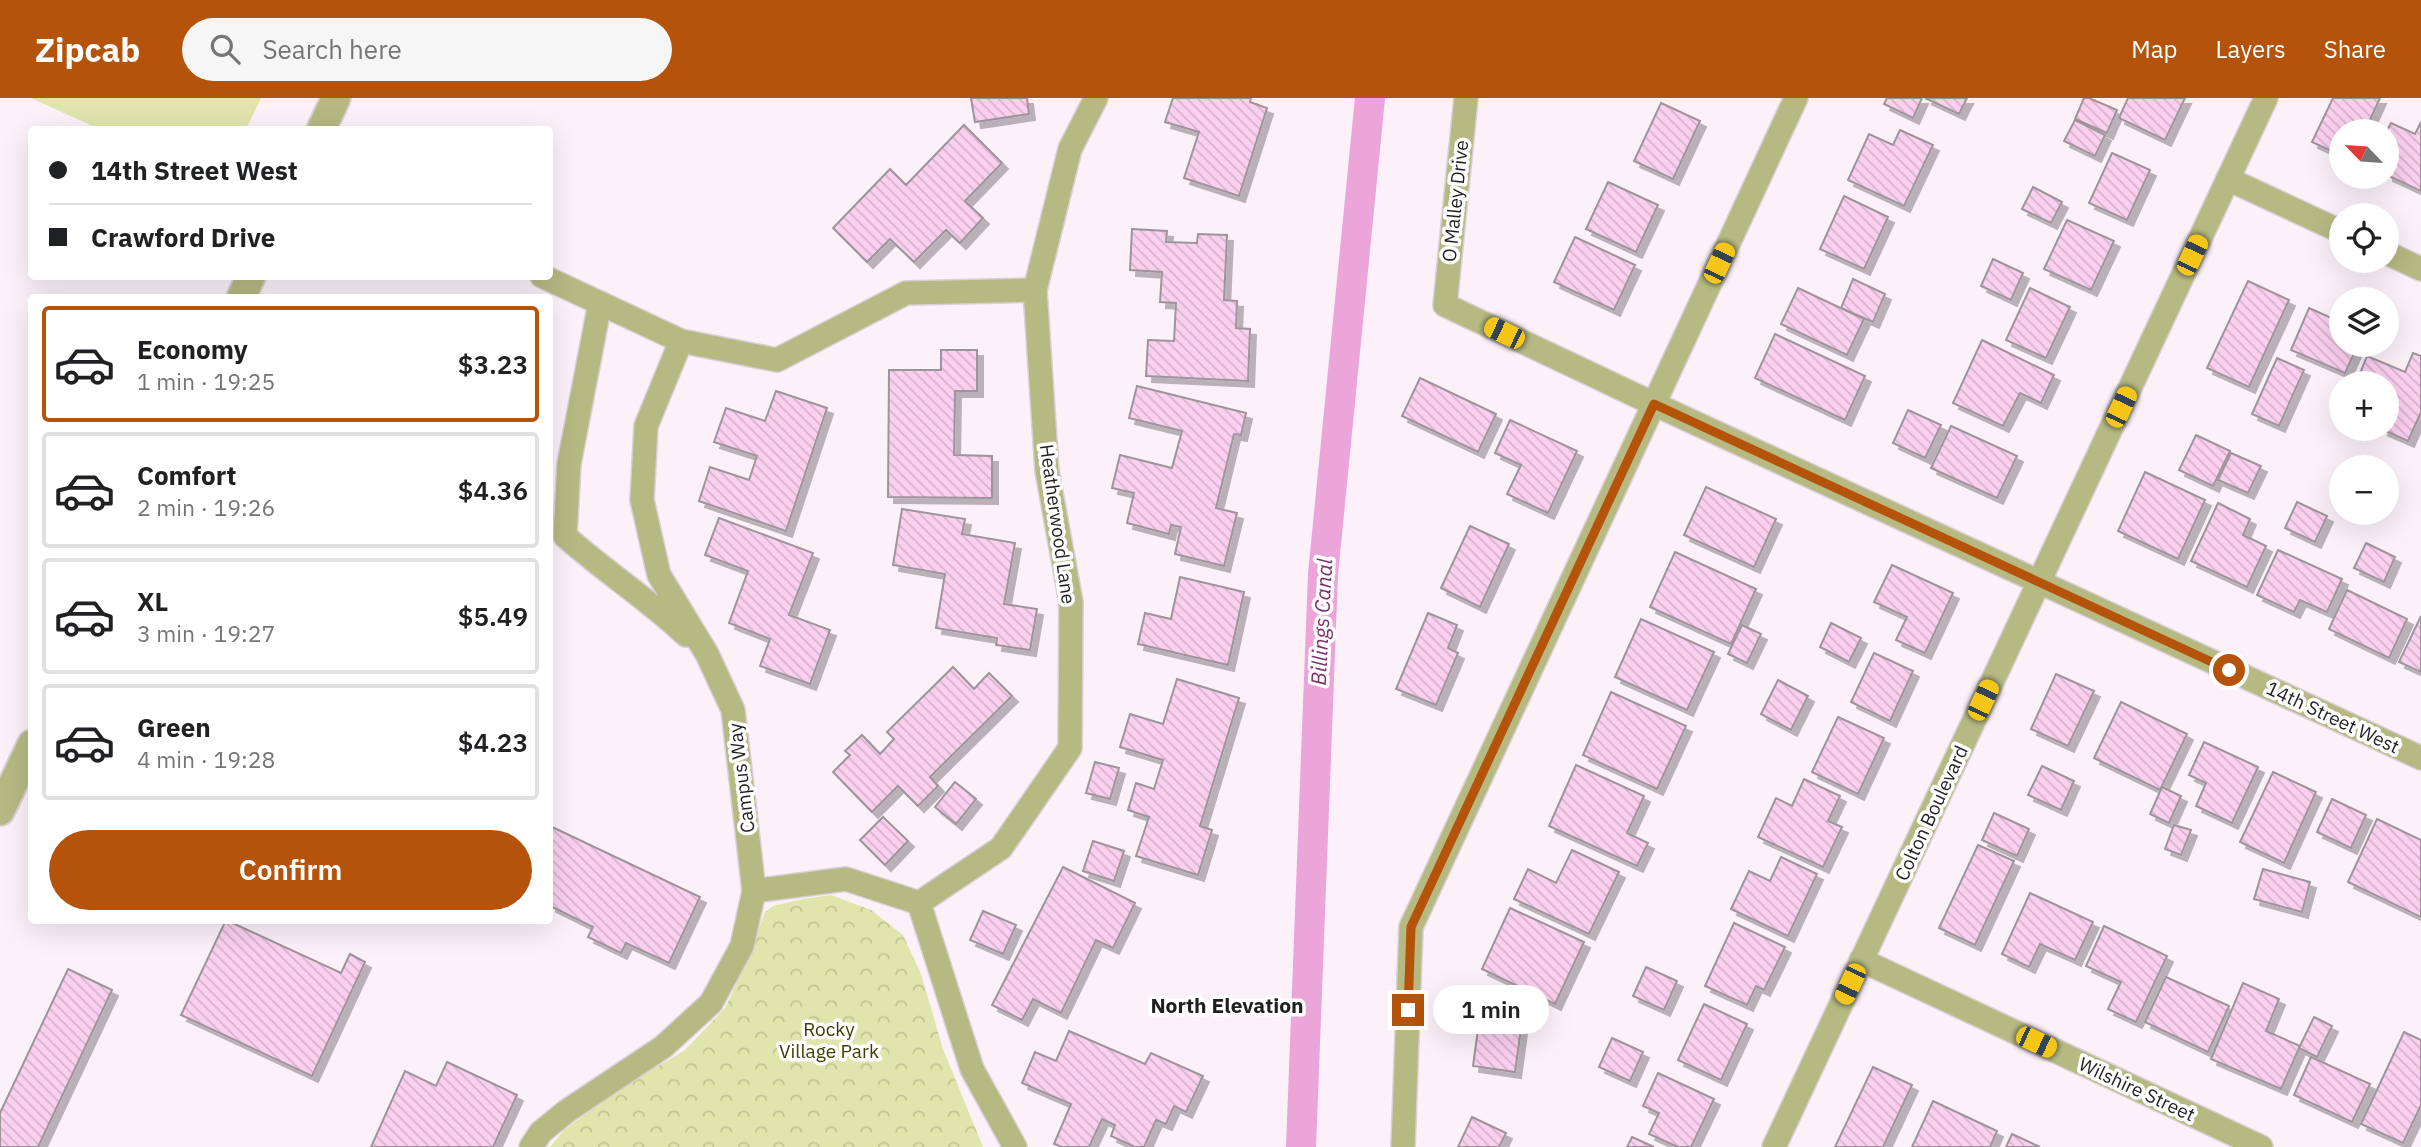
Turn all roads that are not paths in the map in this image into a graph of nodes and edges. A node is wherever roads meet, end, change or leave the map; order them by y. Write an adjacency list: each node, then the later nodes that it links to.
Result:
1 (336, 98): 6 (street)
2 (1096, 98): 12 (street, Heatherwood Lane)
3 (1466, 98): 14 (street, O Malley Drive)
4 (1796, 98): 16 (street)
5 (2266, 98): 7 (street, Colton Boulevard)
6 (323, 126)
7 (2228, 179): 8 (street); 17 (street, Colton Boulevard)
8 (2329, 226)
9 (2399, 259): 10 (street)
10 (2421, 269)
11 (551, 280): 13 (street)
12 (1035, 290): 15 (street); 23 (street, Heatherwood Lane)
13 (600, 303): 15 (street); 18 (street)
14 (1445, 305): 16 (street, 14th Street West)
15 (681, 341): 18 (street, Campus Way)
16 (1654, 404): 17 (street, 14th Street West); 27 (street)
17 (2038, 582): 20 (street, 14th Street West); 24 (street, Colton Boulevard)
18 (707, 654): 22 (street, Campus Way)
19 (28, 752): 21 (street)
20 (2421, 758)
21 (0, 811)
22 (754, 891): 23 (street); 25 (street, Campus Way)
23 (919, 903): 26 (street)
24 (1861, 960): 28 (street, Colton Boulevard); 29 (street, Wilshire Street)
25 (531, 1147)
26 (1014, 1147)
27 (1404, 1147)
28 (1774, 1147)
29 (2261, 1147)

